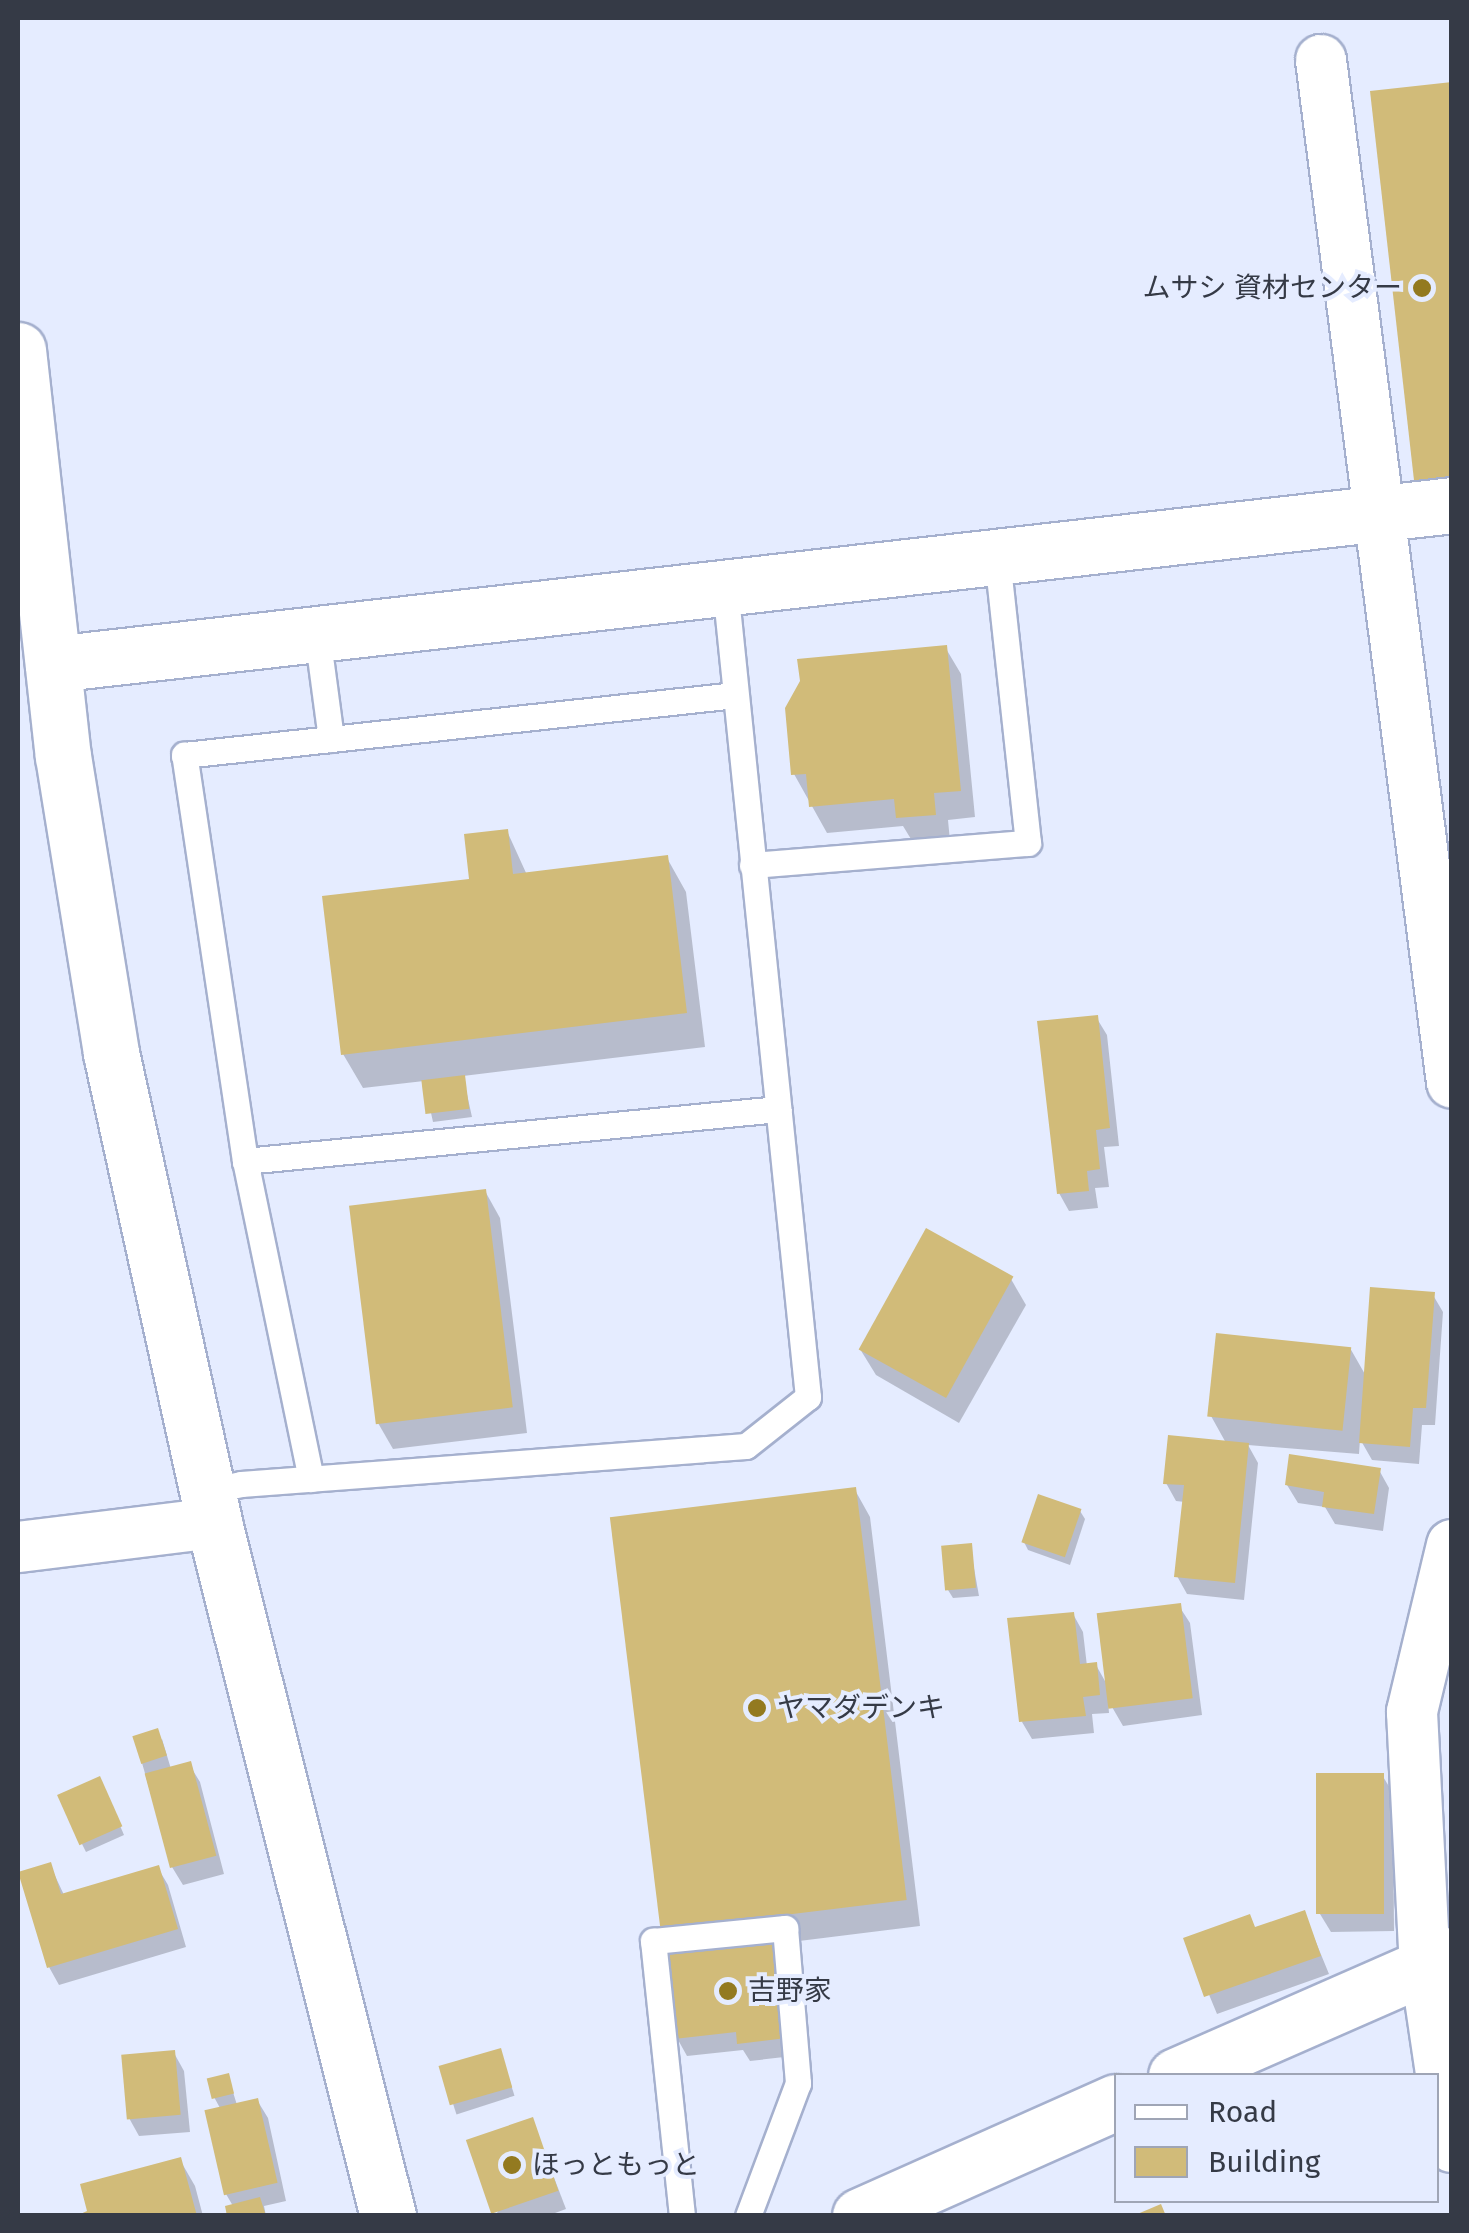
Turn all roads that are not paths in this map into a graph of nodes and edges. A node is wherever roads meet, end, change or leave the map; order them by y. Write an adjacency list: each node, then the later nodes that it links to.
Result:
1 (1321, 60): 4 (street)
2 (18, 350): 8 (street)
3 (1452, 504): 4 (street)
4 (1379, 512): 5 (street); 12 (street)
5 (997, 556): 6 (street); 11 (lane)
6 (724, 588): 7 (street); 9 (lane)
7 (316, 634): 8 (street); 10 (lane)
8 (53, 664): 16 (street)
9 (735, 696): 10 (lane); 11 (lane)
10 (332, 739): 14 (lane)
11 (752, 865): 13 (lane)
12 (1452, 1082)
13 (778, 1110): 14 (lane); 15 (lane)
14 (244, 1161): 15 (lane)
15 (311, 1479): 16 (lane)
16 (211, 1507): 18 (street); 23 (street)
17 (1452, 1545): 19 (street)
18 (18, 1546)
19 (1438, 1960): 20 (street); 22 (street)
20 (1183, 2073)
21 (1114, 2103): 26 (street)
22 (1452, 2148)
23 (388, 2216)
24 (682, 2216): 25 (lane)
25 (748, 2216)
26 (860, 2216)

